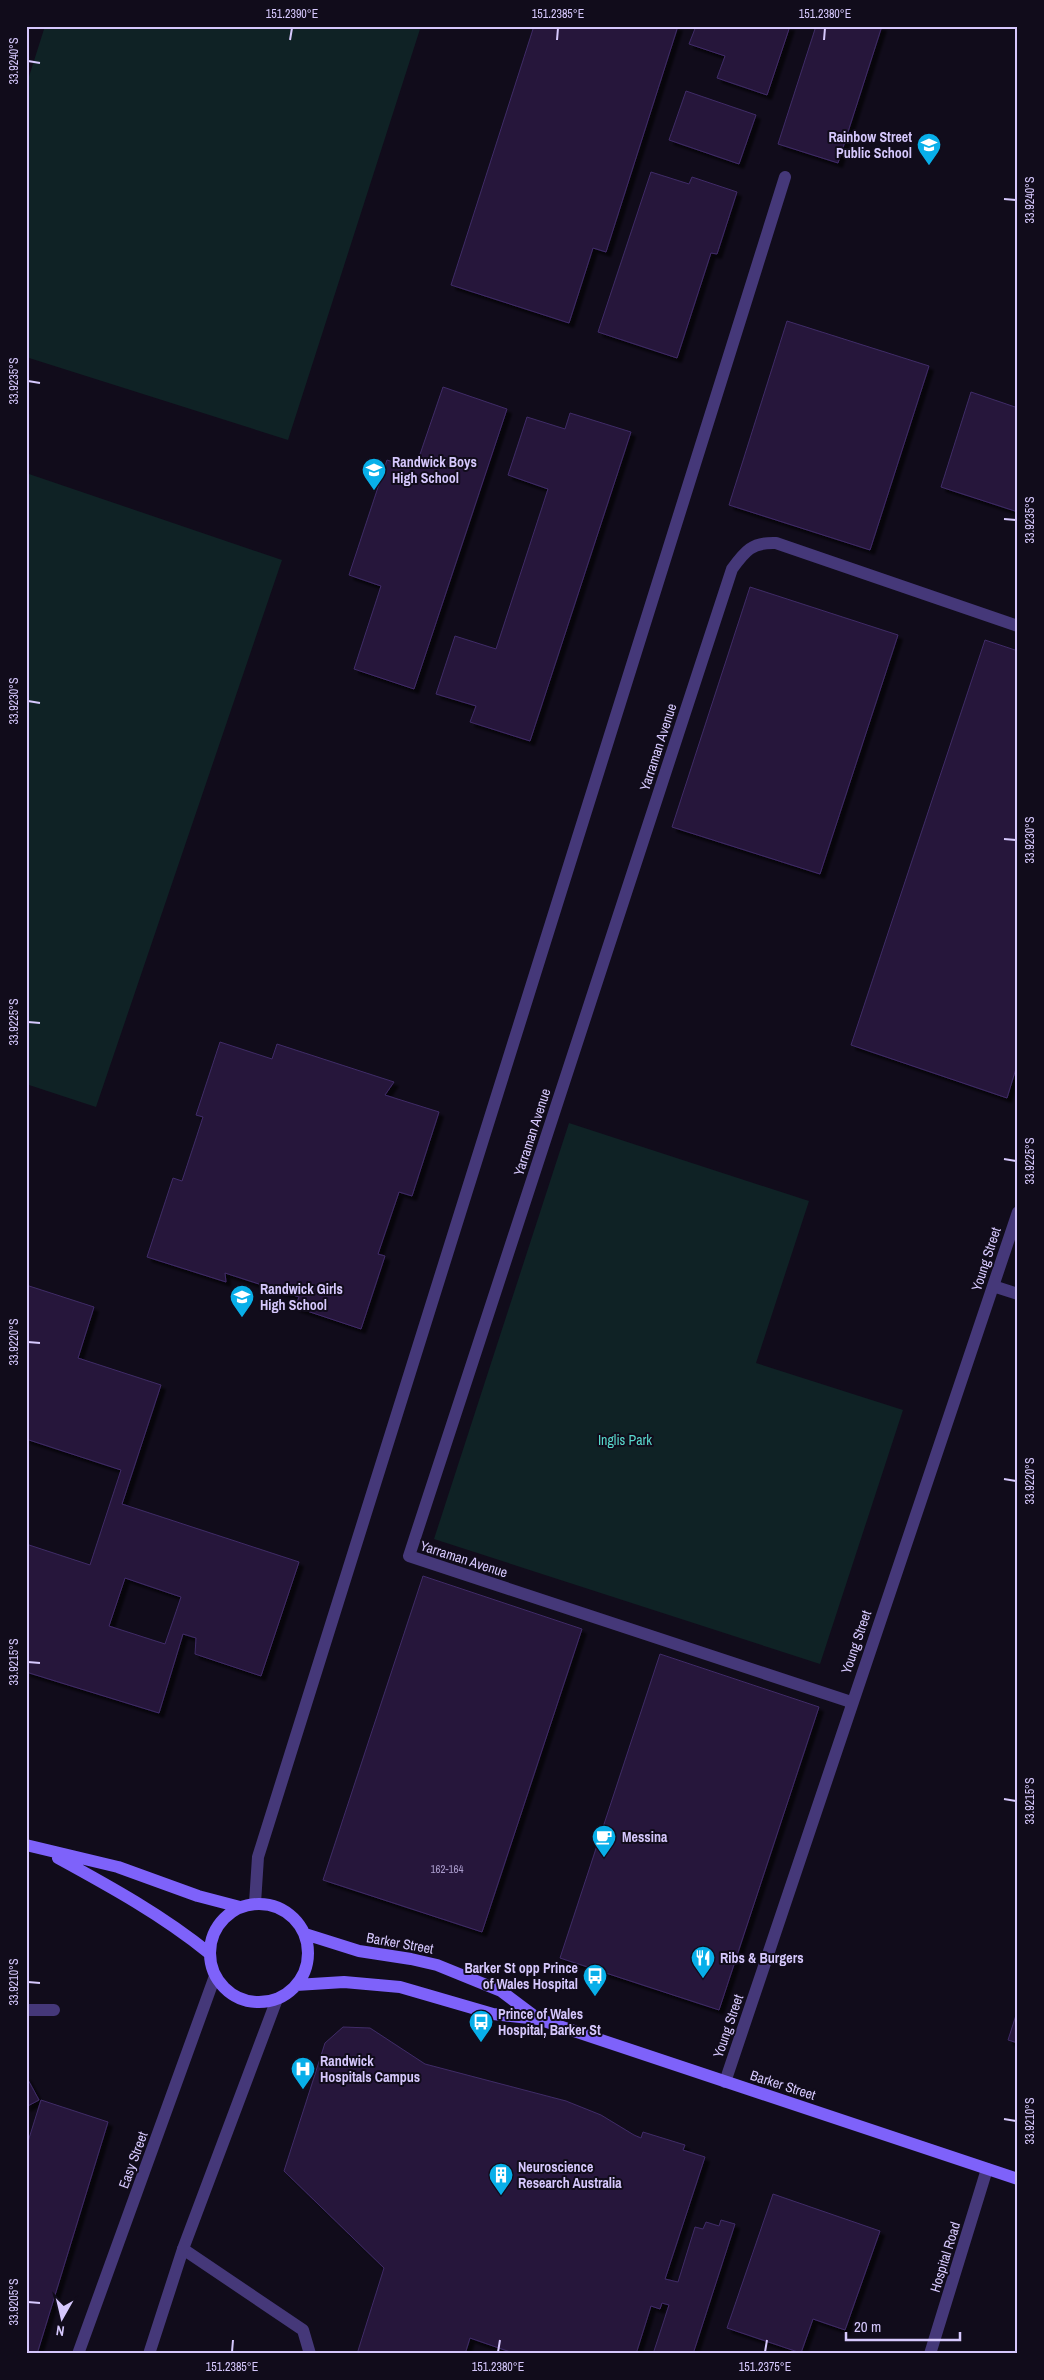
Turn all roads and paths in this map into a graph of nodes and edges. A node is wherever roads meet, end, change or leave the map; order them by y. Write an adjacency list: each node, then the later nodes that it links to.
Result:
1 (784, 177): 9 (street)
2 (1018, 626): 6 (street, Yarraman Avenue)
3 (1018, 1212): 4 (street, Young Street)
4 (993, 1286): 5 (street); 6 (street, Young Street)
5 (1018, 1294)
6 (851, 1702): 19 (street, Young Street)
7 (26, 1845): 8 (main road)
8 (45, 1851): 10 (main road); 12 (main road)
9 (255, 1903): 10 (main road); 11 (main road)
10 (240, 1907): 12 (main road)
11 (305, 1934): 14 (main road); 18 (main road, Barker Street)
12 (209, 1953): 13 (main road)
13 (215, 1976): 15 (main road); 23 (street, Easy Street)
14 (296, 1985): 15 (main road); 18 (main road, Barker Street)
15 (277, 1999): 22 (street)
16 (26, 2010): 17 (street)
17 (54, 2010)
18 (538, 2019): 19 (main road, Barker Street)
19 (725, 2082): 20 (main road, Barker Street)
20 (987, 2169): 21 (main road, Barker Street); 26 (street, Hospital Road)
21 (1018, 2179)
22 (183, 2249): 24 (street); 25 (street)
23 (78, 2354)
24 (149, 2354)
25 (310, 2354)
26 (930, 2354)

